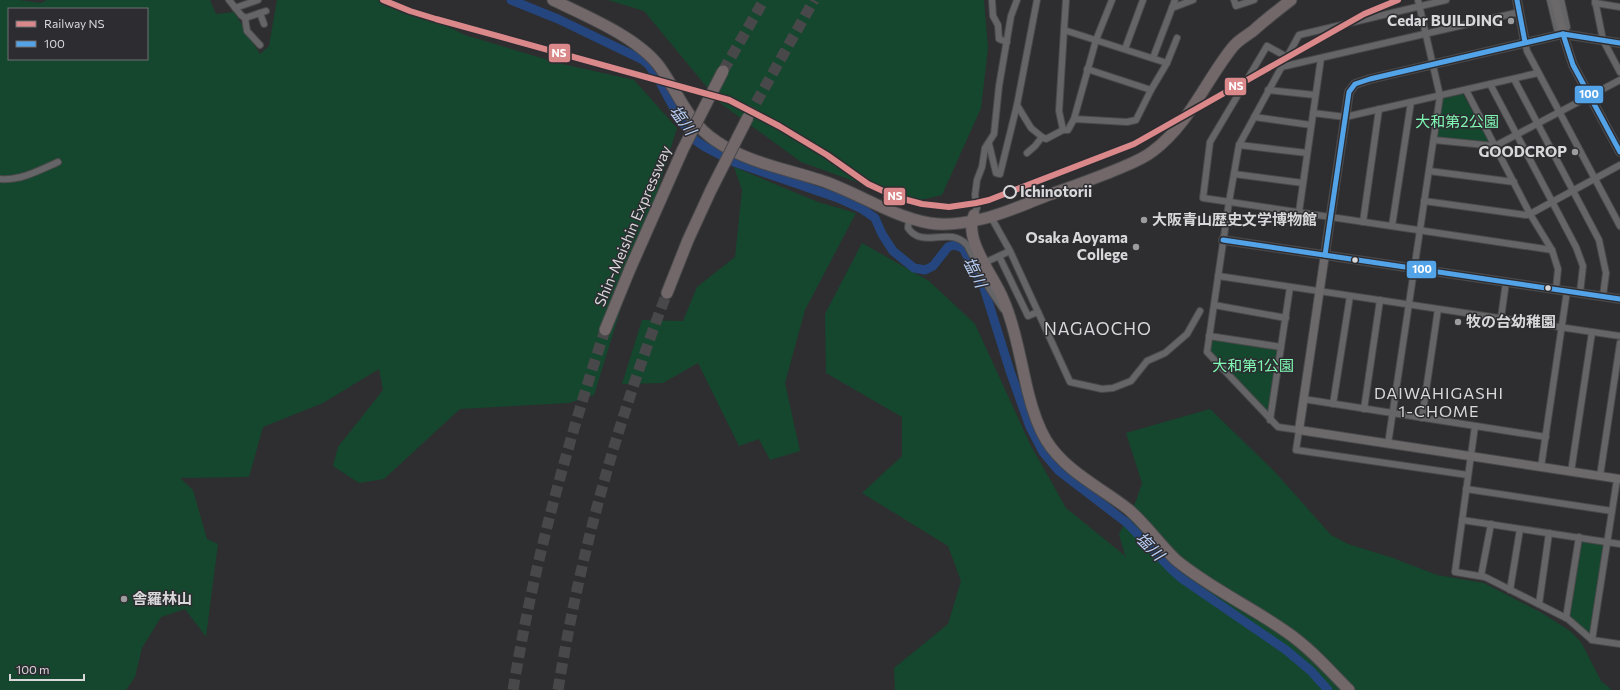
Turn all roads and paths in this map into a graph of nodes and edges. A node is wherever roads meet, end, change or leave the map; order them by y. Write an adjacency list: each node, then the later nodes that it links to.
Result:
1 (229, 0): 23 (street)
2 (258, 0): 23 (street)
3 (553, 0): 95 (highway)
4 (563, 0): 96 (highway)
5 (992, 0): 34 (street)
6 (1017, 0): 34 (street)
7 (1036, 0): 59 (street)
8 (1066, 0): 28 (street)
9 (1112, 0): 32 (street)
10 (1143, 0): 38 (street)
11 (1175, 0): 24 (street)
12 (1193, 0): 24 (street)
13 (1234, 0): 14 (street)
14 (1254, 0)
15 (1282, 0): 96 (highway)
16 (1291, 0): 93 (highway)
17 (1446, 0): 21 (street)
18 (1517, 0): 25 (street)
19 (1555, 0): 30 (street)
20 (1595, 2): 22 (street); 33 (street)
21 (1419, 3): 29 (street); 39 (street)
22 (1620, 7)
23 (235, 8): 26 (street)
24 (1172, 8): 40 (street)
25 (1520, 12): 29 (street); 35 (street)
26 (245, 18): 27 (street); 37 (street)
27 (264, 24)
28 (1064, 30): 32 (street); 69 (street)
29 (1426, 33): 41 (street); 43 (street)
30 (1563, 34): 33 (street); 35 (street); 56 (street)
31 (1176, 38): 42 (street)
32 (1096, 40): 38 (street); 45 (street)
33 (1603, 40): 36 (street); 47 (street)
34 (1007, 42): 73 (street)
35 (1526, 42): 43 (street); 48 (street)
36 (1620, 42)
37 (260, 45)
38 (1125, 49): 40 (street)
39 (1287, 57): 44 (street); 90 (street)
40 (1153, 58): 42 (street)
41 (1321, 58): 44 (street); 55 (street)
42 (1167, 63): 52 (street)
43 (1433, 63): 57 (street); 65 (street)
44 (1282, 67): 53 (street)
45 (1087, 69): 52 (street); 66 (street)
46 (723, 71): 129 (highway, Shin-Meishin Expressway, bridge)
47 (1620, 72)
48 (1538, 73): 49 (street); 61 (street)
49 (1514, 79): 51 (street); 67 (street)
50 (1620, 80): 56 (street)
51 (1490, 84): 54 (street); 70 (street)
52 (1151, 90): 66 (street)
53 (1268, 90): 55 (street); 64 (street)
54 (1466, 90): 57 (street); 75 (street)
55 (1315, 95): 62 (street)
56 (1589, 95): 61 (street); 76 (street)
57 (1440, 96): 58 (street); 72 (street)
58 (1411, 102): 60 (street); 98 (street)
59 (1017, 105): 71 (street); 73 (street)
60 (1379, 109): 65 (street); 97 (street)
61 (1559, 111): 67 (street); 83 (street)
62 (1313, 113): 65 (street); 68 (street)
63 (748, 117): 114 (highway, bridge)
64 (1254, 117): 68 (street); 74 (street)
65 (1346, 117): 94 (street)
66 (1074, 119): 69 (street)
67 (1538, 123): 70 (street); 87 (street)
68 (1311, 126): 78 (street)
69 (1063, 130): 71 (street)
70 (1516, 135): 75 (street); 89 (street)
71 (1042, 137): 77 (street)
72 (1434, 140): 75 (street); 81 (street)
73 (989, 144): 96 (street)
74 (1239, 145): 78 (street); 82 (street)
75 (1495, 146): 85 (street)
76 (1620, 152)
77 (1027, 153)
78 (1307, 153): 86 (street)
79 (58, 162): 84 (street)
80 (1620, 165): 83 (street)
81 (1429, 171): 85 (street); 88 (street)
82 (1234, 174): 86 (street); 90 (street)
83 (1595, 178): 87 (street); 99 (street)
84 (0, 179)
85 (1514, 182): 92 (street)
86 (1303, 183): 91 (street)
87 (1573, 189): 89 (street); 117 (street)
88 (1424, 201): 92 (street); 100 (street)
89 (1552, 201): 92 (street); 115 (street)
90 (1229, 202): 91 (street); 101 (street)
91 (1299, 212): 94 (street)
92 (1530, 214): 102 (street)
93 (991, 217): 96 (highway); 103 (street)
94 (1331, 217): 97 (street); 104 (street)
95 (909, 218): 96 (highway); 125 (street)
96 (973, 218): 106 (highway)
97 (1363, 222): 98 (street)
98 (1392, 226): 100 (street)
99 (1620, 226)
100 (1420, 230): 102 (street); 107 (street)
101 (1223, 240): 104 (street); 108 (street)
102 (1552, 250): 111 (street)
103 (1010, 251): 105 (street); 124 (street)
104 (1325, 255): 107 (street); 113 (street)
105 (999, 256): 106 (street); 124 (street)
106 (984, 263): 125 (highway)
107 (1414, 268): 109 (street); 121 (street)
108 (1218, 276): 110 (street); 120 (street)
109 (1506, 282): 111 (street); 127 (street)
110 (1290, 287): 113 (street); 126 (street)
111 (1556, 289): 112 (street)
112 (1567, 291): 115 (street); 128 (street)
113 (1320, 292): 116 (street); 136 (street)
114 (667, 293)
115 (1580, 293): 117 (street)
116 (1350, 296): 119 (street); 137 (street)
117 (1603, 296): 118 (street)
118 (1620, 299)
119 (1380, 300): 121 (street); 138 (street)
120 (1214, 305): 126 (street); 131 (street)
121 (1409, 305): 122 (street); 139 (street)
122 (1438, 309): 127 (street); 140 (street)
123 (1200, 311): 124 (street)
124 (1038, 312)
125 (1008, 315): 167 (highway)
126 (1286, 318): 134 (street)
127 (1501, 318): 128 (street)
128 (1562, 328): 130 (street); 144 (street)
129 (605, 330)
130 (1592, 332): 132 (street); 148 (street)
131 (1209, 336): 134 (street); 141 (street)
132 (1620, 336)
133 (1620, 343): 135 (street)
134 (1281, 347): 141 (street)
135 (1618, 363): 150 (street)
136 (1303, 399): 137 (street); 143 (street)
137 (1333, 404): 138 (street)
138 (1364, 409): 139 (street)
139 (1393, 413): 140 (street); 145 (street)
140 (1422, 418): 142 (street)
141 (1270, 420): 143 (street)
142 (1475, 426): 144 (street); 146 (street)
143 (1299, 430): 145 (street); 149 (street)
144 (1546, 437): 147 (street)
145 (1388, 444): 146 (street)
146 (1470, 457): 147 (street); 149 (street)
147 (1541, 467): 148 (street)
148 (1571, 472): 150 (street)
149 (1468, 476): 152 (street)
150 (1600, 476): 151 (street)
151 (1619, 479): 153 (street)
152 (1466, 489): 153 (street); 154 (street)
153 (1612, 511): 159 (street)
154 (1462, 520): 155 (street); 161 (street)
155 (1490, 524): 156 (street); 161 (street)
156 (1520, 529): 157 (street); 162 (street)
157 (1549, 533): 158 (street); 163 (street)
158 (1579, 537): 159 (street); 164 (street)
159 (1607, 542): 160 (street); 165 (street)
160 (1620, 544)
161 (1482, 576): 162 (street)
162 (1510, 590): 163 (street)
163 (1539, 604): 164 (street)
164 (1566, 618): 165 (street)
165 (1592, 640): 166 (street)
166 (1620, 644)
167 (1349, 690)

